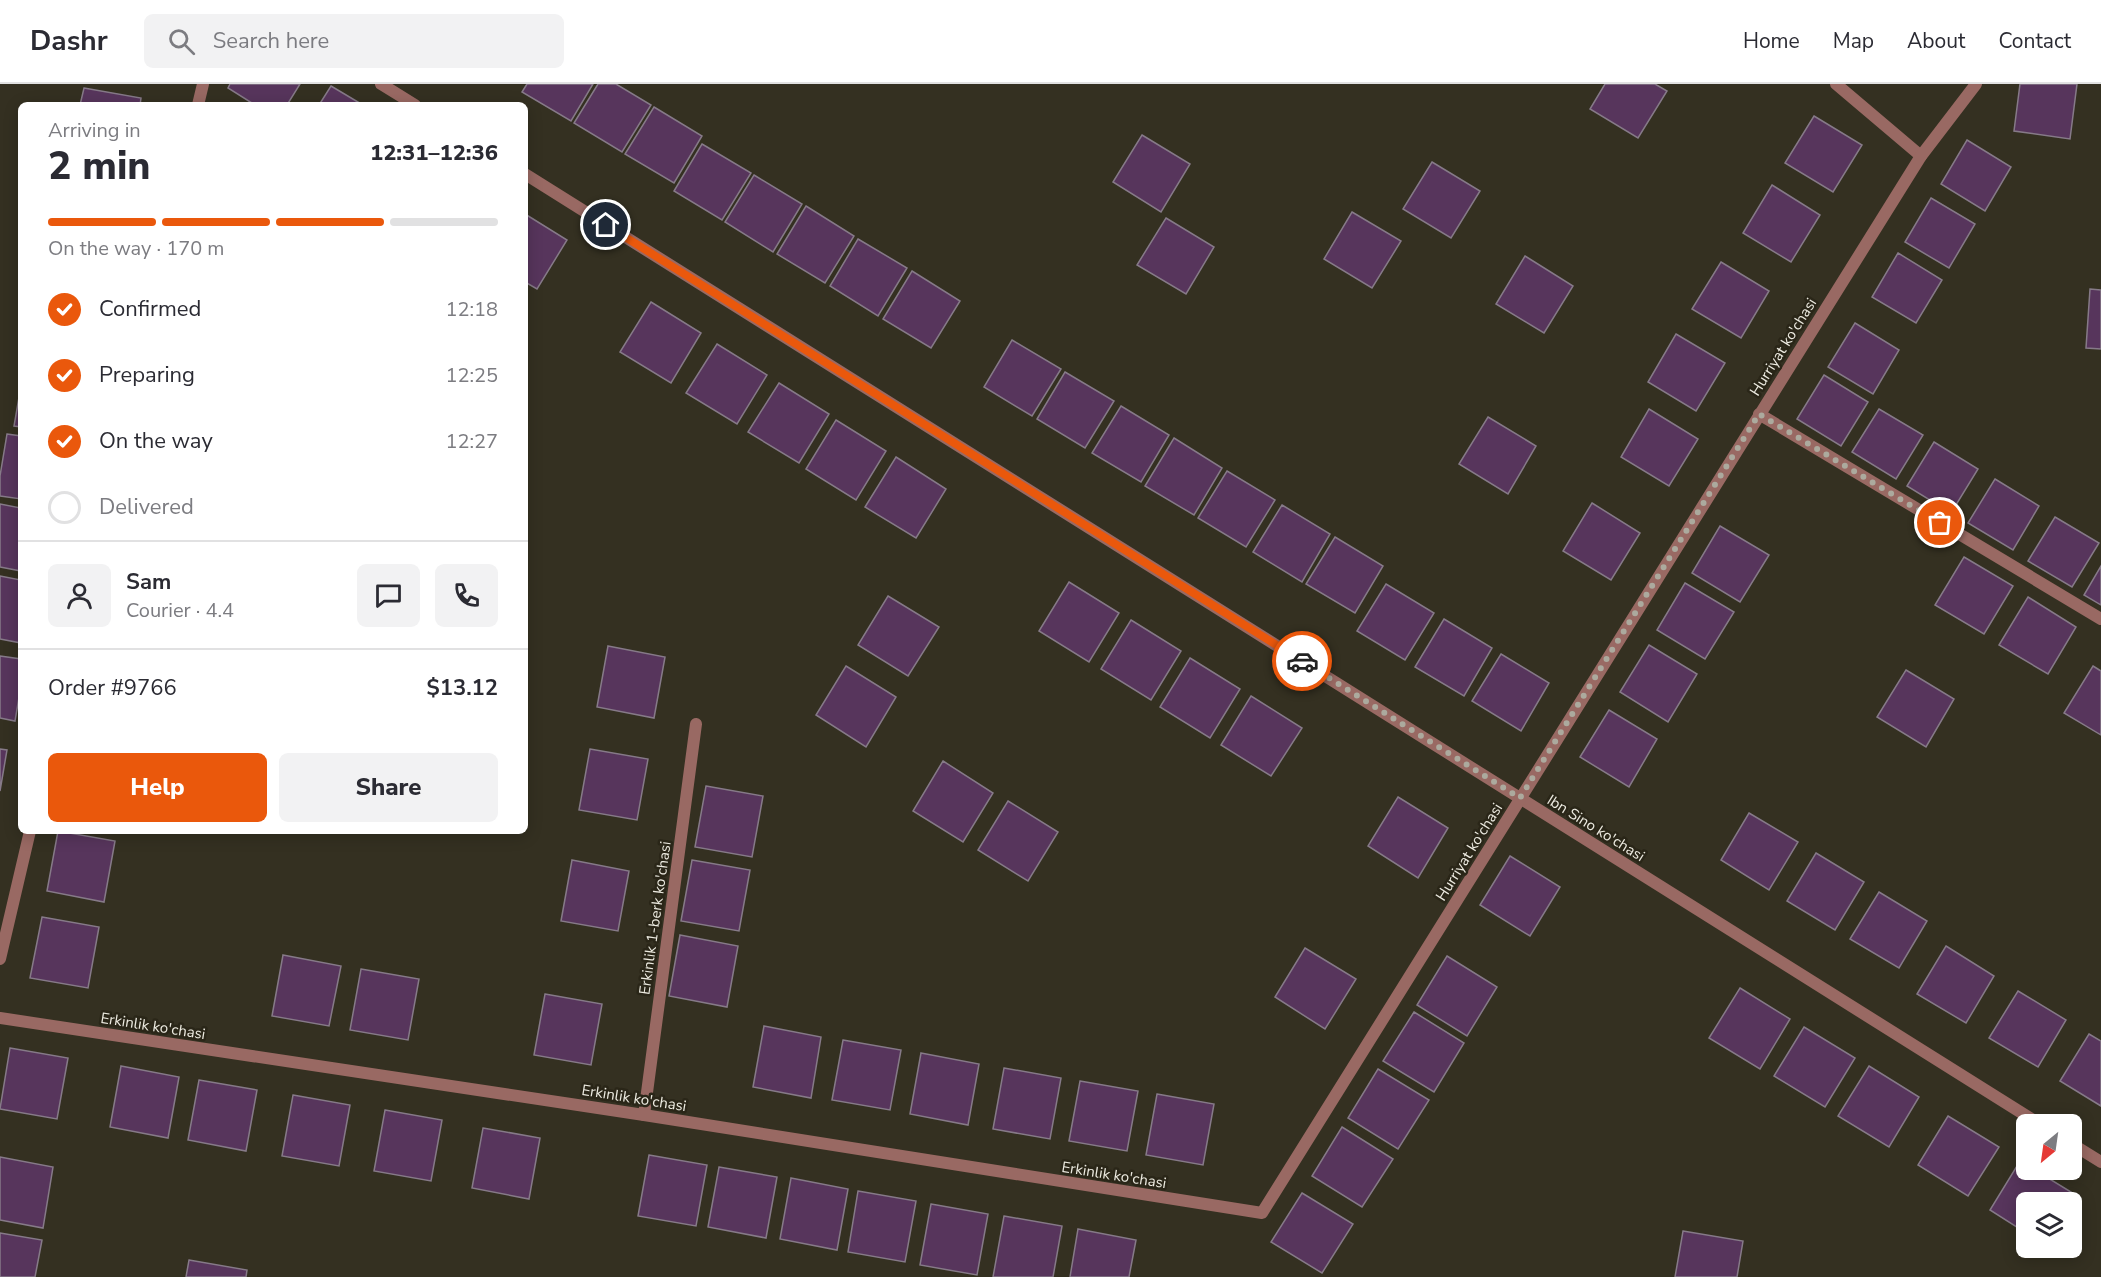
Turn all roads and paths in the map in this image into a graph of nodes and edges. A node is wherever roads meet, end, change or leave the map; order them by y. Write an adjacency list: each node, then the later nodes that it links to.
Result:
1 (203, 84): 5 (street)
2 (381, 84): 6 (street)
3 (1836, 84): 7 (street)
4 (1976, 84): 7 (street, Hurriyat ko'chasi)
5 (199, 102)
6 (410, 102)
7 (1921, 156): 9 (street, Hurriyat ko'chasi)
8 (528, 176): 12 (street, Ibn Sino ko'chasi)
9 (1759, 414): 10 (street); 12 (street, Hurriyat ko'chasi)
10 (2101, 619)
11 (696, 724): 17 (street, Erkinlik 1-berk ko'chasi)
12 (1520, 798): 16 (street, Ibn Sino ko'chasi); 20 (street, Hurriyat ko'chasi)
13 (29, 834): 14 (street)
14 (0, 959)
15 (0, 1017): 17 (street, Erkinlik ko'chasi)
16 (2023, 1114)
17 (644, 1115): 20 (street, Erkinlik ko'chasi)
18 (2082, 1150): 19 (street)
19 (2101, 1162)
20 (1262, 1213)

